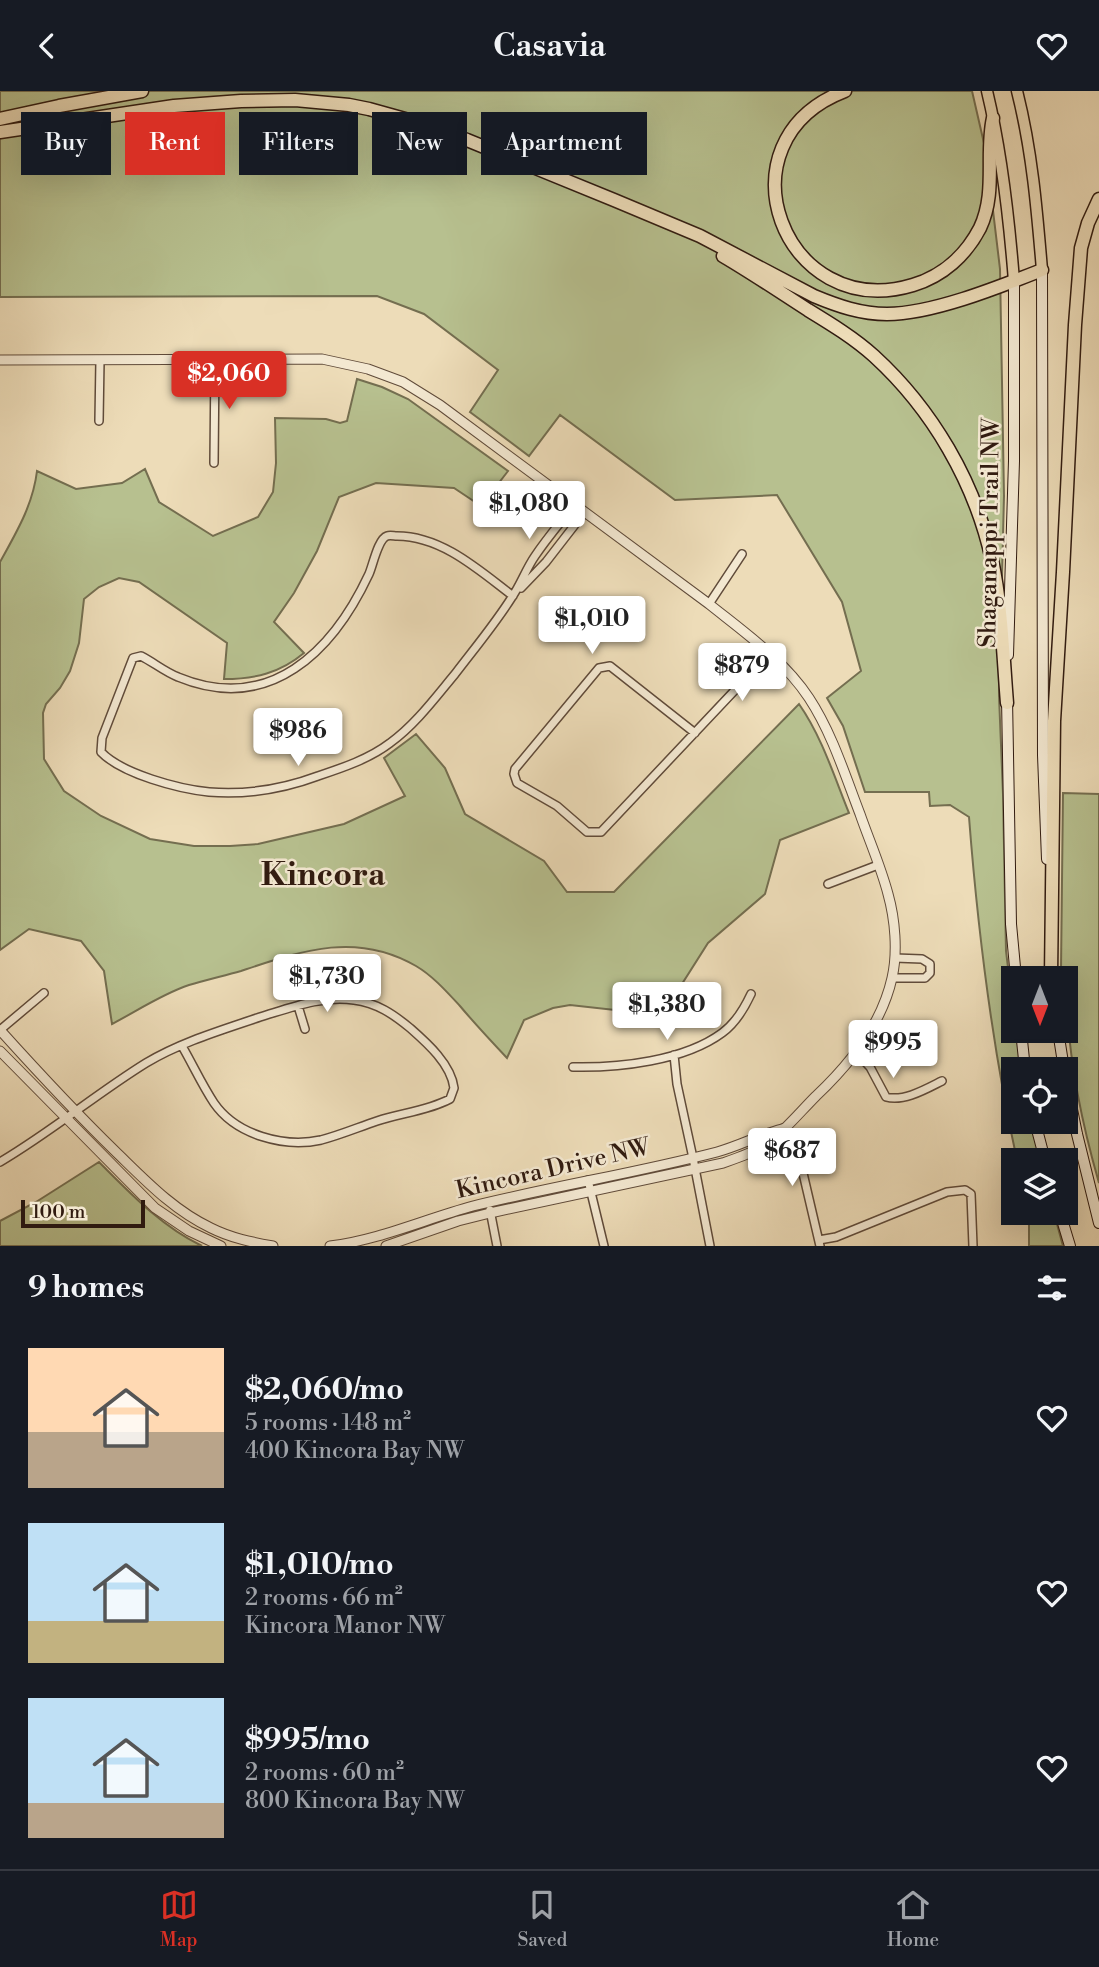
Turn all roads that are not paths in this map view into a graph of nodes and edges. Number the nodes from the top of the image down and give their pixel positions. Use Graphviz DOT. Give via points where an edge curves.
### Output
graph roads {
  1 [pos="142,91"];
  2 [pos="845,91"];
  3 [pos="987,91"];
  4 [pos="1017,91"];
  5 [pos="993,118"];
  6 [pos="0,119"];
  7 [pos="0,132"];
  8 [pos="614,199"];
  9 [pos="1099,199"];
  10 [pos="1042,270"];
  11 [pos="1014,281"];
  12 [pos="0,360"];
  13 [pos="100,360"];
  14 [pos="215,360"];
  15 [pos="99,421"];
  16 [pos="214,463"];
  17 [pos="574,505"];
  18 [pos="584,513"];
  19 [pos="742,554"];
  20 [pos="513,596"];
  21 [pos="709,604"];
  22 [pos="769,654"];
  23 [pos="1007,703"];
  24 [pos="695,733"];
  25 [pos="878,865"];
  26 [pos="828,884"];
  27 [pos="895,958"];
  28 [pos="1015,966"];
  29 [pos="1051,966"];
  30 [pos="1051,966"];
  31 [pos="892,978"];
  32 [pos="44,993"];
  33 [pos="751,994"];
  34 [pos="298,1006"];
  35 [pos="305,1029"];
  36 [pos="0,1030"];
  37 [pos="182,1046"];
  38 [pos="0,1051"];
  39 [pos="856,1052"];
  40 [pos="674,1055"];
  41 [pos="573,1067"];
  42 [pos="942,1081"];
  43 [pos="75,1112"];
  44 [pos="66,1119"];
  45 [pos="783,1128"];
  46 [pos="1077,1134"];
  47 [pos="693,1158"];
  48 [pos="0,1162"];
  49 [pos="695,1169"];
  50 [pos="588,1180"];
  51 [pos="591,1192"];
  52 [pos="488,1203"];
  53 [pos="490,1213"];
  54 [pos="1099,1223"];
  55 [pos="1064,1225"];
  56 [pos="377,1241"];
  57 [pos="820,1243"];
  58 [pos="221,1246"];
  59 [pos="273,1246"];
  60 [pos="330,1246"];
  61 [pos="386,1246"];
  62 [pos="497,1246"];
  63 [pos="604,1246"];
  64 [pos="710,1246"];
  65 [pos="973,1246"];
  66 [pos="1070,1246"];
  1 -- 6 [label="highway"];
  2 -- 5 [label="highway" via="817,105 789,135 776,166 775,191 781,223 798,253 824,275 857,288 892,290 921,282 949,267 967,248 989,198"];
  3 -- 5 [label="main road, Shaganappi Trail NW"];
  4 -- 10 [label="main road, Shaganappi Trail NW" via="1035,192"];
  5 -- 11 [label="main road, Shaganappi Trail NW"];
  7 -- 8 [label="highway" via="174,106 317,101 423,124"];
  8 -- 11 [label="highway" via="700,236 814,296 858,311 920,310"];
  8 -- 23 [label="highway" via="743,268 839,329 873,355 913,397 955,460 981,520 998,591"];
  9 -- 30 [label="highway" via="1081,248 1075,325 1054,721"];
  10 -- 11 [label="highway"];
  10 -- 29 [label="main road, Shaganappi Trail NW" via="1043,755"];
  11 -- 23 [label="main road, Shaganappi Trail NW"];
  12 -- 13 [label="street, Kincora Drive NW"];
  13 -- 14 [label="street, Kincora Drive NW"];
  13 -- 15 [label="street"];
  14 -- 16 [label="street"];
  14 -- 17 [label="street, Kincora Drive NW" via="322,359 403,382"];
  17 -- 18 [label="street, Kincora Drive NW"];
  17 -- 20 [label="street" via="535,556"];
  18 -- 20 [label="street"];
  18 -- 21 [label="street, Kincora Drive NW"];
  19 -- 21 [label="street"];
  20 -- 20 [label="street" via="432,702 404,731 376,752 332,771 280,787 215,793 158,781 102,751 102,738 134,658 141,656 178,677 211,686 261,684 286,674 310,659 341,624 387,536 410,536 443,548"];
  21 -- 22 [label="street, Kincora Drive NW"];
  22 -- 24 [label="street"];
  22 -- 25 [label="street, Kincora Drive NW" via="808,697 827,730"];
  23 -- 28 [label="main road, Shaganappi Trail NW"];
  24 -- 24 [label="street" via="610,666 599,668 514,774 517,783 557,806 587,832 601,832"];
  25 -- 26 [label="street"];
  25 -- 27 [label="street, Kincora Drive NW" via="888,893"];
  27 -- 31 [label="street, Kincora Drive NW"];
  27 -- 31 [label="street" via="922,960 930,964 930,973 925,978"];
  31 -- 39 [label="street, Kincora Drive NW" via="877,1020"];
  32 -- 36 [label="street"];
  33 -- 40 [label="street" via="742,1013 723,1033"];
  34 -- 35 [label="street"];
  34 -- 37 [label="street"];
  34 -- 37 [label="street" via="347,999 390,1012 446,1067 453,1083 450,1099 319,1140 278,1140 242,1129 215,1106"];
  36 -- 43 [label="street"];
  37 -- 43 [label="street" via="148,1062"];
  38 -- 44 [label="street"];
  39 -- 42 [label="street" via="886,1097 895,1099"];
  39 -- 45 [label="street, Kincora Drive NW"];
  40 -- 41 [label="street" via="613,1066"];
  40 -- 47 [label="street"];
  43 -- 44 [label="street"];
  43 -- 59 [label="street" via="177,1208 211,1229"];
  44 -- 48 [label="street"];
  44 -- 58 [label="street" via="155,1207"];
  45 -- 47 [label="street, Kincora Drive NW"];
  45 -- 49 [label="street, Kincora Drive NW" via="744,1156"];
  45 -- 57 [label="street" via="799,1156"];
  46 -- 54 [label="main road"];
  47 -- 49 [label="street"];
  47 -- 50 [label="street, Kincora Drive NW"];
  49 -- 51 [label="street, Kincora Drive NW"];
  49 -- 64 [label="street"];
  50 -- 51 [label="street"];
  50 -- 52 [label="street, Kincora Drive NW"];
  51 -- 53 [label="street, Kincora Drive NW"];
  51 -- 63 [label="street"];
  52 -- 53 [label="street"];
  52 -- 56 [label="street, Kincora Drive NW" via="445,1214"];
  53 -- 61 [label="street, Kincora Drive NW"];
  53 -- 62 [label="street"];
  55 -- 66 [label="main road"];
  56 -- 60 [label="street, Kincora Drive NW"];
  57 -- 65 [label="street" via="947,1192 965,1190 971,1194"];
}
